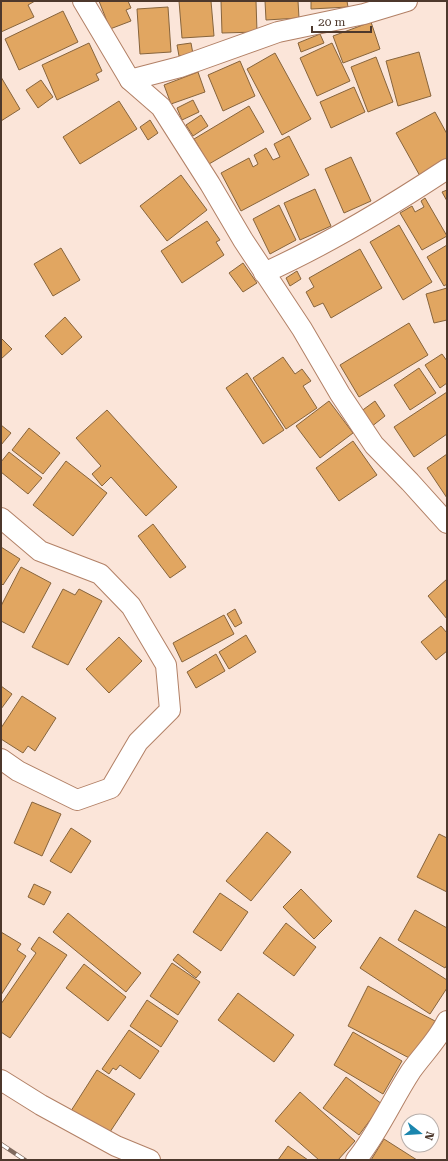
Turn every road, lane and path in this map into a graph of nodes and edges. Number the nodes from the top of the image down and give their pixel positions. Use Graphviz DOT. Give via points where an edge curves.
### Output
graph roads {
  1 [pos="83,1"];
  2 [pos="407,1"];
  3 [pos="130,80"];
  4 [pos="447,169"];
  5 [pos="264,273"];
  6 [pos="1,518"];
  7 [pos="447,523"];
  8 [pos="1,759"];
  9 [pos="447,1021"];
  10 [pos="1,1080"];
  11 [pos="150,1160"];
  12 [pos="356,1160"];
  1 -- 3 [label="street"];
  2 -- 3 [label="street" via="364,14 278,32 180,67"];
  3 -- 5 [label="street" via="161,107"];
  4 -- 5 [label="street" via="370,218"];
  5 -- 7 [label="street" via="374,445"];
  6 -- 8 [label="street" via="40,551 100,574 131,606 166,665 170,710 138,742 111,788 77,800 18,771"];
  9 -- 12 [label="street" via="412,1070 368,1146"];
  10 -- 11 [label="street" via="116,1146"];
}
